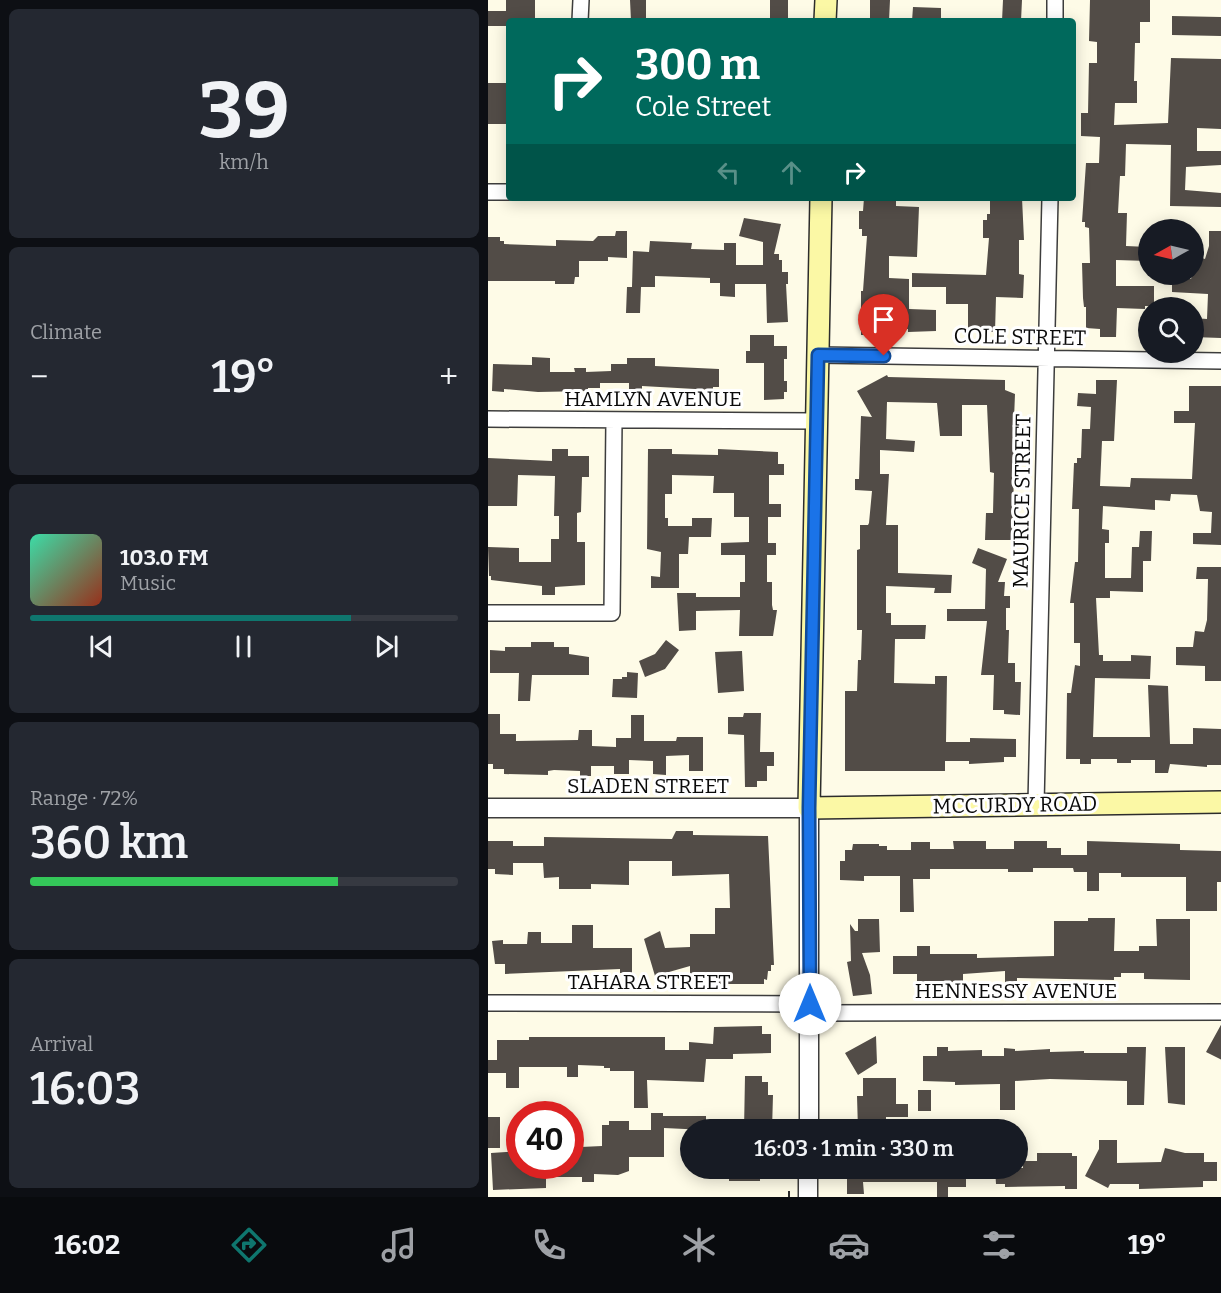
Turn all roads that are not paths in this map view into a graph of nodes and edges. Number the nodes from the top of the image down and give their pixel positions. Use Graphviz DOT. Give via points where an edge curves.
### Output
graph roads {
  1 [pos="581,0"];
  2 [pos="826,0"];
  3 [pos="1055,0"];
  4 [pos="580,18"];
  5 [pos="825,18"];
  6 [pos="1055,18"];
  7 [pos="488,192"];
  8 [pos="506,192"];
  9 [pos="821,201"];
  10 [pos="1050,201"];
  11 [pos="818,355"];
  12 [pos="1047,359"];
  13 [pos="1222,361"];
  14 [pos="488,419"];
  15 [pos="614,420"];
  16 [pos="817,421"];
  17 [pos="488,613"];
  18 [pos="1222,802"];
  19 [pos="1036,804"];
  20 [pos="488,808"];
  21 [pos="809,808"];
  22 [pos="488,1003"];
  23 [pos="810,1008"];
  24 [pos="1222,1012"];
  25 [pos="809,1119"];
  26 [pos="808,1179"];
  27 [pos="808,1197"];
  1 -- 4 [label="street"];
  2 -- 5 [label="main road"];
  3 -- 6 [label="street"];
  7 -- 8 [label="street"];
  9 -- 11 [label="main road"];
  10 -- 12 [label="street, MAURICE STREET"];
  11 -- 12 [label="street, COLE STREET"];
  11 -- 16 [label="main road"];
  12 -- 13 [label="street, COLE STREET"];
  12 -- 19 [label="street, MAURICE STREET"];
  14 -- 15 [label="street, HAMLYN AVENUE"];
  15 -- 16 [label="street, HAMLYN AVENUE"];
  15 -- 17 [label="street" via="612,613"];
  16 -- 21 [label="main road"];
  18 -- 19 [label="main road, MCCURDY ROAD"];
  19 -- 21 [label="main road, MCCURDY ROAD"];
  20 -- 21 [label="street, SLADEN STREET"];
  21 -- 23 [label="street"];
  22 -- 23 [label="street, TAHARA STREET"];
  23 -- 24 [label="street, HENNESSY AVENUE"];
  23 -- 25 [label="street"];
  26 -- 27 [label="street"];
}
